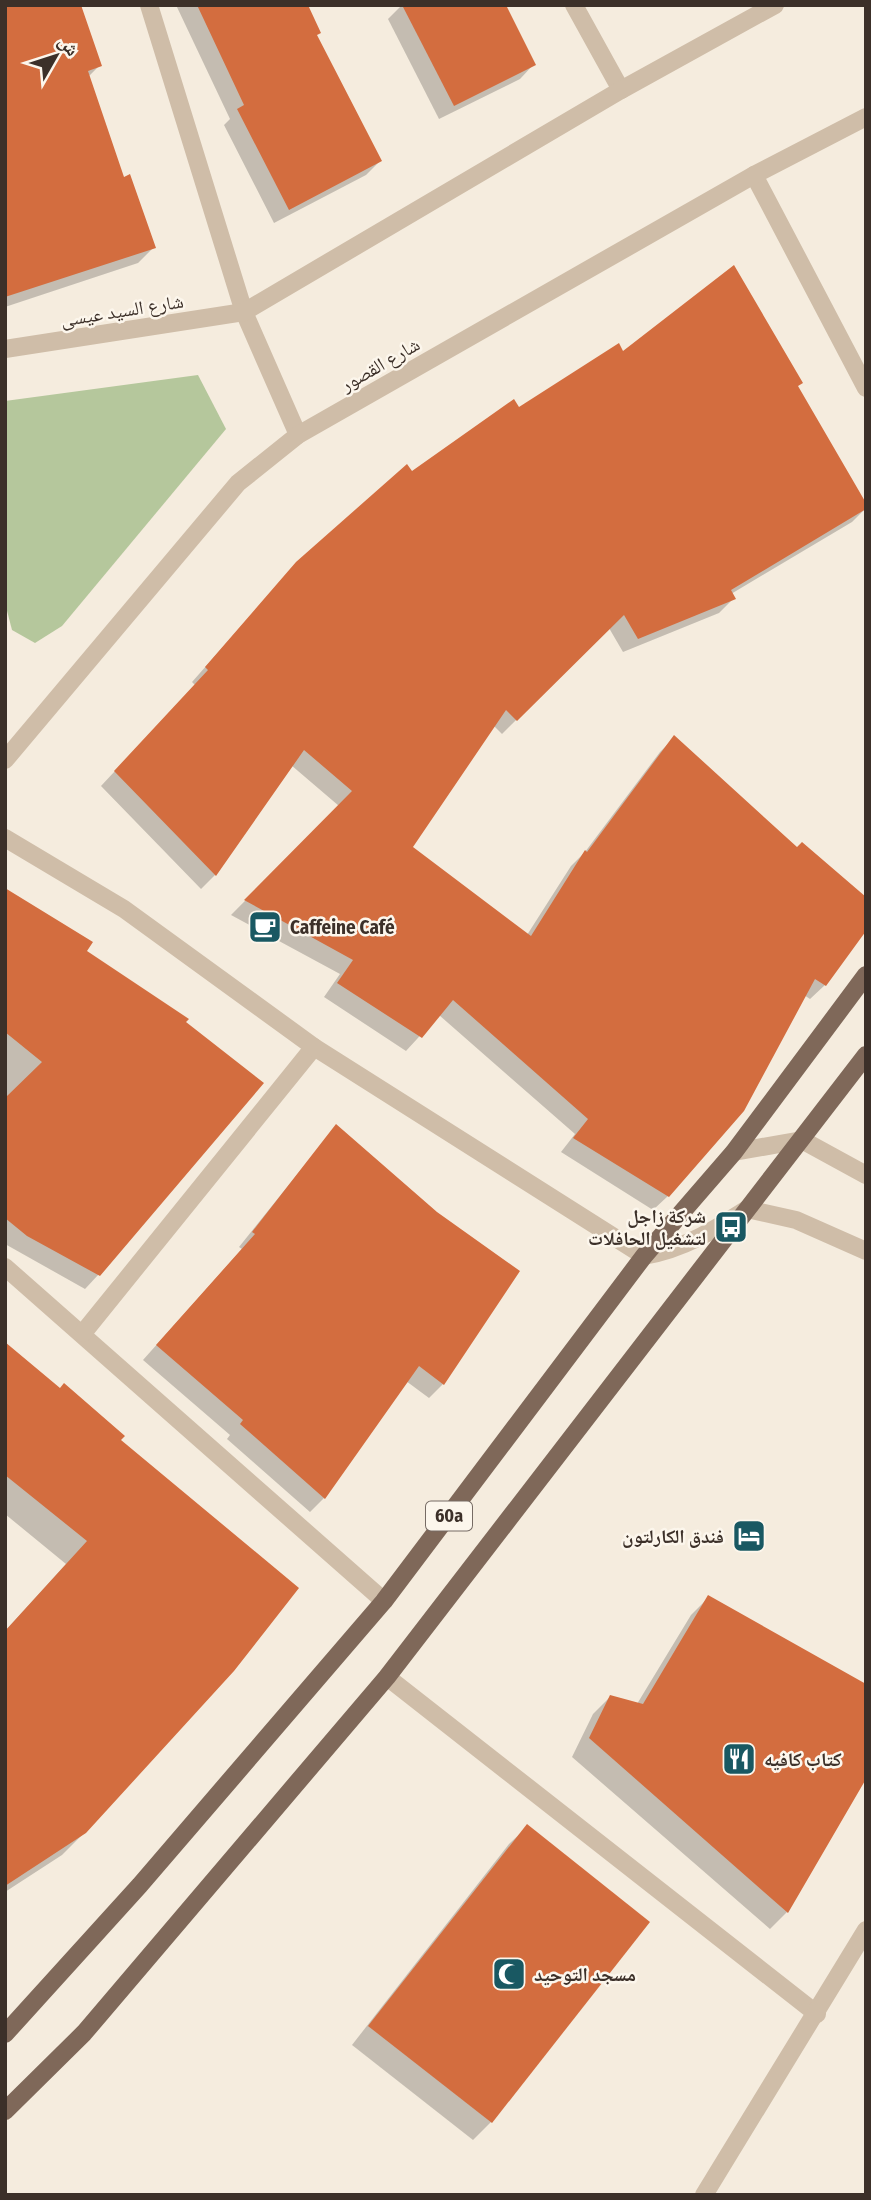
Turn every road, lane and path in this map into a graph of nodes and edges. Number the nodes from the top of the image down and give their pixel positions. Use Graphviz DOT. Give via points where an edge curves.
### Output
graph roads {
  1 [pos="149,5"];
  2 [pos="574,5"];
  3 [pos="775,5"];
  4 [pos="621,90"];
  5 [pos="866,117"];
  6 [pos="754,175"];
  7 [pos="244,312"];
  8 [pos="5,349"];
  9 [pos="866,388"];
  10 [pos="298,435"];
  11 [pos="5,760"];
  12 [pos="5,838"];
  13 [pos="866,975"];
  14 [pos="314,1047"];
  15 [pos="866,1055"];
  16 [pos="802,1140"];
  17 [pos="734,1152"];
  18 [pos="866,1175"];
  19 [pos="747,1209"];
  20 [pos="866,1251"];
  21 [pos="645,1256"];
  22 [pos="5,1267"];
  23 [pos="83,1332"];
  24 [pos="384,1601"];
  25 [pos="387,1677"];
  26 [pos="866,1930"];
  27 [pos="817,2014"];
  28 [pos="5,2034"];
  29 [pos="5,2111"];
  30 [pos="704,2195"];
  1 -- 7 [label="street"];
  2 -- 4 [label="street"];
  3 -- 4 [label="street"];
  4 -- 7 [label="street"];
  5 -- 6 [label="street, شارع القصور"];
  6 -- 9 [label="street"];
  6 -- 10 [label="street, شارع القصور"];
  7 -- 8 [label="street, شارع السيد عيسى"];
  7 -- 10 [label="street"];
  10 -- 11 [label="street, شارع القصور" via="238,483"];
  12 -- 14 [label="street" via="124,909"];
  13 -- 17 [label="main road, 60a"];
  14 -- 21 [label="street"];
  14 -- 23 [label="street"];
  15 -- 16 [label="main road, 60a"];
  16 -- 17 [label="street"];
  16 -- 18 [label="street"];
  16 -- 19 [label="main road, 60a"];
  17 -- 21 [label="main road, 60a"];
  19 -- 20 [label="street" via="796,1220"];
  19 -- 21 [label="street" via="708,1234 671,1251"];
  19 -- 25 [label="main road, 60a"];
  21 -- 24 [label="main road, 60a"];
  22 -- 23 [label="street"];
  23 -- 24 [label="street"];
  24 -- 28 [label="main road, 60a"];
  25 -- 27 [label="street"];
  25 -- 29 [label="main road, 60a" via="85,2033"];
  26 -- 27 [label="street"];
  27 -- 30 [label="street"];
}
